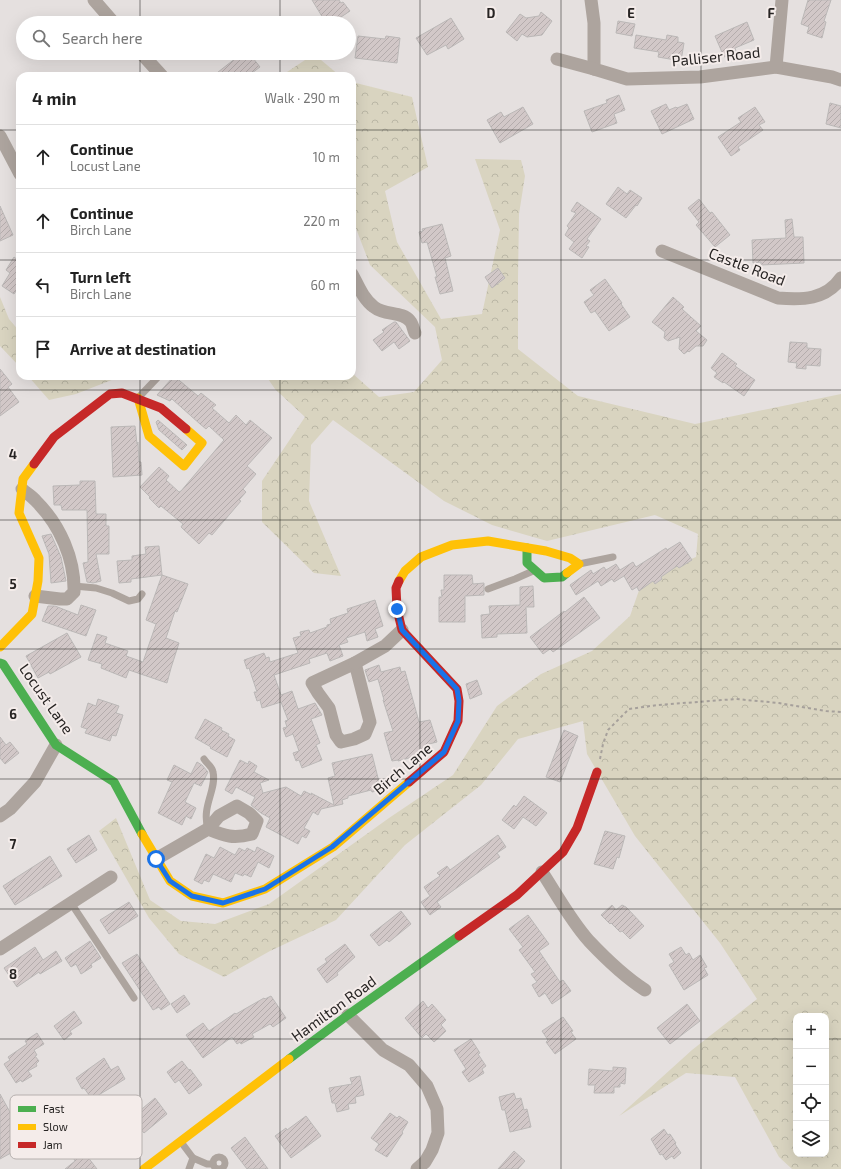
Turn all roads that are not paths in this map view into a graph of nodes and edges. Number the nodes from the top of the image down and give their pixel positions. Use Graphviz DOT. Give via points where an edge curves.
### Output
graph roads {
  1 [pos="94,0"];
  2 [pos="592,0"];
  3 [pos="782,0"];
  4 [pos="108,16"];
  5 [pos="557,59"];
  6 [pos="147,60"];
  7 [pos="776,67"];
  8 [pos="594,69"];
  9 [pos="158,72"];
  10 [pos="841,80"];
  11 [pos="0,136"];
  12 [pos="16,166"];
  13 [pos="662,251"];
  14 [pos="841,278"];
  15 [pos="356,282"];
  16 [pos="415,333"];
  17 [pos="155,380"];
  18 [pos="138,398"];
  19 [pos="22,489"];
  20 [pos="527,548"];
  21 [pos="613,557"];
  22 [pos="579,564"];
  23 [pos="535,570"];
  24 [pos="74,586"];
  25 [pos="488,589"];
  26 [pos="142,594"];
  27 [pos="35,596"];
  28 [pos="402,630"];
  29 [pos="0,648"];
  30 [pos="0,663"];
  31 [pos="355,663"];
  32 [pos="56,745"];
  33 [pos="204,759"];
  34 [pos="597,772"];
  35 [pos="0,816"];
  36 [pos="208,829"];
  37 [pos="156,859"];
  38 [pos="542,872"];
  39 [pos="111,877"];
  40 [pos="170,881"];
  41 [pos="71,903"];
  42 [pos="0,949"];
  43 [pos="645,990"];
  44 [pos="134,998"];
  45 [pos="348,1015"];
  46 [pos="180,1141"];
  47 [pos="193,1158"];
  48 [pos="213,1164"];
  49 [pos="144,1169"];
  50 [pos="189,1169"];
  51 [pos="417,1169"];
  1 -- 4 [label="street"];
  2 -- 8 [label="street"];
  3 -- 7 [label="street"];
  5 -- 8 [label="street, Palliser Road"];
  6 -- 9 [label="street"];
  7 -- 8 [label="street, Palliser Road" via="700,77 644,80 627,79"];
  7 -- 10 [label="street, Palliser Road"];
  11 -- 12 [label="street"];
  13 -- 14 [label="street, Castle Road" via="778,298 814,298"];
  15 -- 16 [label="street" via="363,296 374,308 406,318 411,322"];
  17 -- 18 [label="lane"];
  18 -- 18 [label="street" via="161,408 202,443 184,466 149,436"];
  18 -- 19 [label="street" via="122,393 110,394 66,428 54,438 23,479"];
  19 -- 24 [label="street" via="36,500 64,540"];
  19 -- 27 [label="street" via="19,513 39,558"];
  20 -- 22 [label="street, Birch Lane" via="570,558"];
  20 -- 23 [label="street" via="528,563"];
  20 -- 28 [label="street, Birch Lane" via="488,542 466,543 452,545 421,557 405,571 396,588"];
  21 -- 22 [label="lane"];
  22 -- 23 [label="street" via="562,578 544,578"];
  23 -- 25 [label="lane"];
  24 -- 26 [label="lane" via="96,588 129,601 138,599"];
  24 -- 27 [label="street" via="74,592 67,599"];
  27 -- 29 [label="street" via="32,614"];
  28 -- 31 [label="street" via="385,646"];
  28 -- 40 [label="street, Birch Lane" via="457,689 458,721 444,752 332,847 265,889 223,903 192,896"];
  30 -- 32 [label="street, Locust Lane"];
  31 -- 31 [label="street" via="312,683 329,708 336,735 341,742 364,734 370,722"];
  32 -- 35 [label="street" via="35,782"];
  32 -- 37 [label="street, Locust Lane" via="114,782"];
  33 -- 36 [label="lane" via="213,773 205,820"];
  34 -- 38 [label="street, Hamilton Road" via="577,828 563,852"];
  36 -- 37 [label="street"];
  37 -- 40 [label="street, Locust Lane"];
  38 -- 43 [label="street" via="589,941 629,980"];
  38 -- 45 [label="street, Hamilton Road" via="517,895"];
  39 -- 41 [label="street"];
  41 -- 42 [label="street"];
  41 -- 44 [label="lane"];
  45 -- 46 [label="street, Hamilton Road"];
  45 -- 51 [label="street" via="383,1050 409,1065 427,1086 438,1109 438,1133 432,1150"];
  46 -- 47 [label="lane"];
  46 -- 49 [label="street, Hamilton Road"];
  47 -- 48 [label="lane"];
  47 -- 50 [label="lane"];
}
